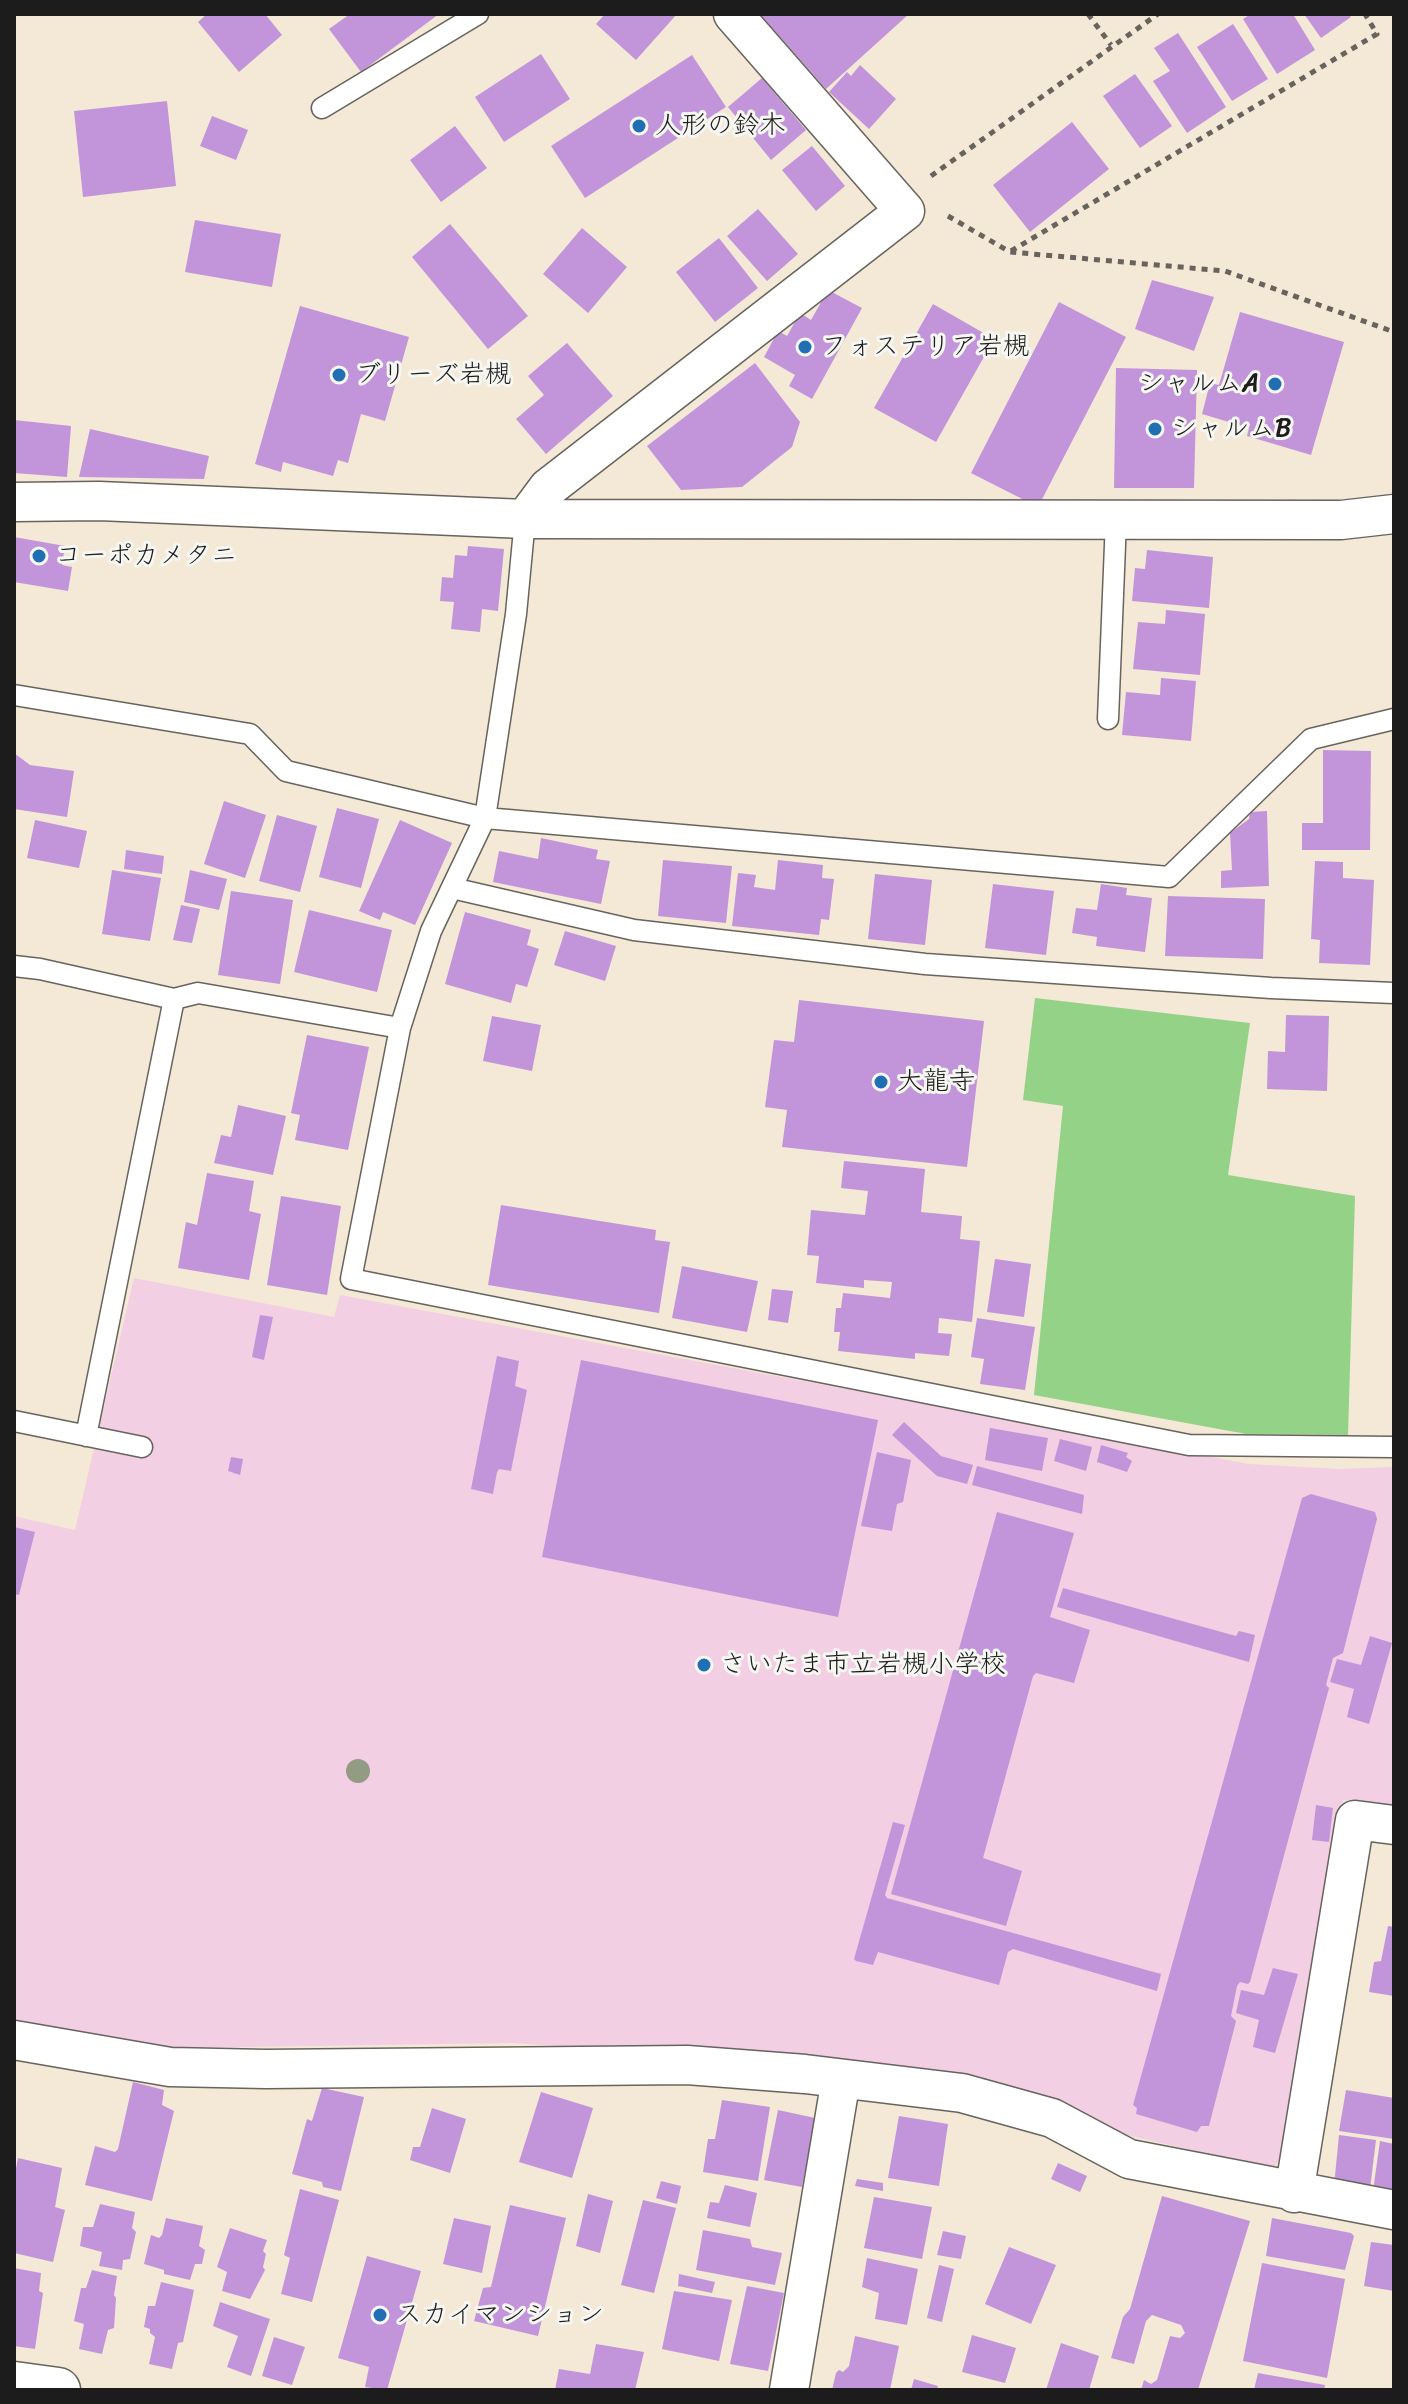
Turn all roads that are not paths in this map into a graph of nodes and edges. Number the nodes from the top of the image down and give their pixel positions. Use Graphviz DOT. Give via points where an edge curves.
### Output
graph roads {
  1 [pos="478,14"];
  2 [pos="733,14"];
  3 [pos="322,108"];
  4 [pos="14,502"];
  5 [pos="1394,514"];
  6 [pos="525,519"];
  7 [pos="1116,520"];
  8 [pos="14,695"];
  9 [pos="1108,719"];
  10 [pos="1394,719"];
  11 [pos="485,818"];
  12 [pos="452,888"];
  13 [pos="14,966"];
  14 [pos="1394,993"];
  15 [pos="174,999"];
  16 [pos="400,1028"];
  17 [pos="14,1421"];
  18 [pos="86,1436"];
  19 [pos="142,1447"];
  20 [pos="1394,1447"];
  21 [pos="1394,1825"];
  22 [pos="14,2040"];
  23 [pos="841,2079"];
  24 [pos="1294,2193"];
  25 [pos="1394,2210"];
  26 [pos="14,2384"];
  27 [pos="58,2390"];
  28 [pos="789,2390"];
  1 -- 3 [label="lane"];
  2 -- 6 [label="street" via="901,206 548,488"];
  4 -- 6 [label="street"];
  5 -- 7 [label="street" via="1341,520"];
  6 -- 7 [label="street"];
  6 -- 11 [label="lane"];
  7 -- 9 [label="lane"];
  8 -- 11 [label="lane" via="250,734 286,771"];
  10 -- 11 [label="lane" via="1311,739 1169,877"];
  11 -- 12 [label="lane"];
  12 -- 14 [label="lane" via="634,930 925,964"];
  12 -- 16 [label="lane" via="431,931"];
  13 -- 15 [label="lane"];
  15 -- 16 [label="lane" via="198,993"];
  15 -- 18 [label="lane"];
  16 -- 20 [label="lane" via="351,1279 1189,1445"];
  17 -- 18 [label="lane"];
  18 -- 19 [label="lane"];
  21 -- 24 [label="street" via="1355,1820"];
  22 -- 23 [label="street" via="170,2067 687,2065"];
  23 -- 24 [label="street" via="962,2093 1052,2118 1129,2159"];
  23 -- 28 [label="street"];
  24 -- 25 [label="street"];
  26 -- 27 [label="main road"];
}
